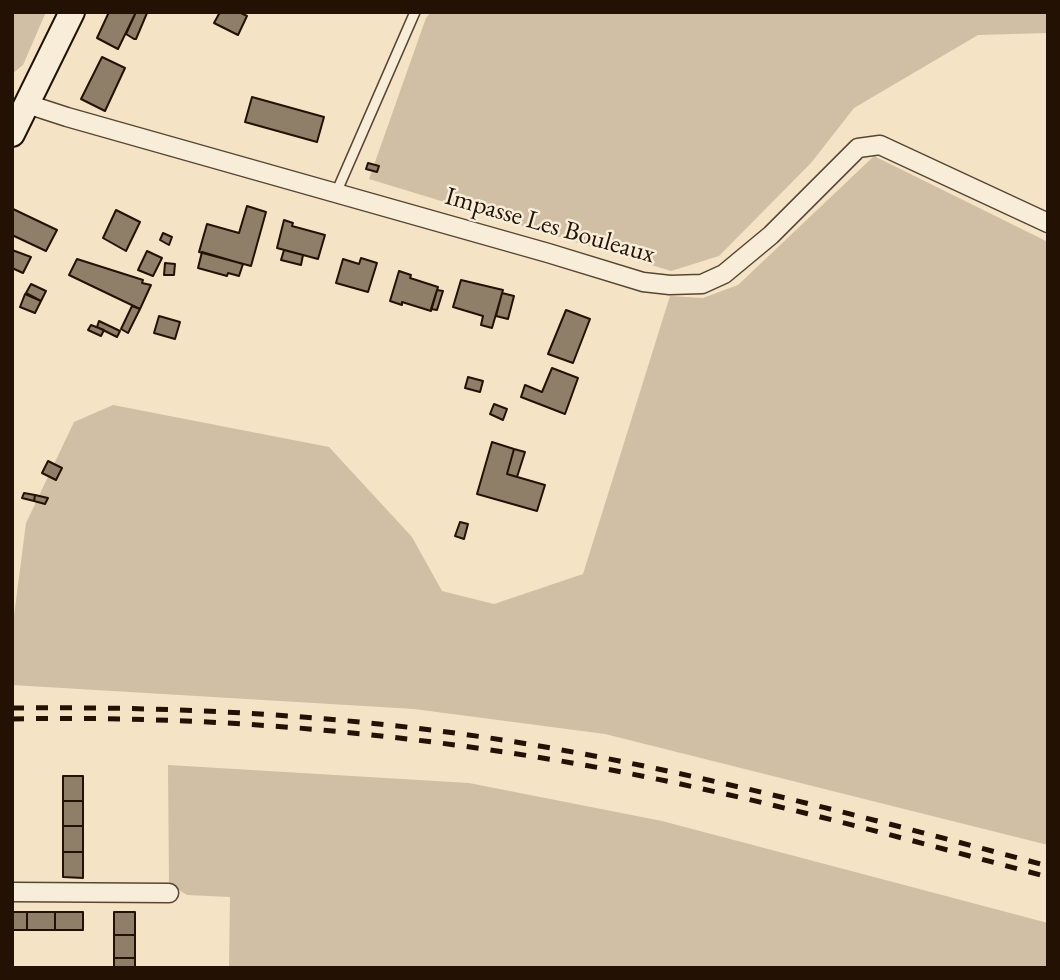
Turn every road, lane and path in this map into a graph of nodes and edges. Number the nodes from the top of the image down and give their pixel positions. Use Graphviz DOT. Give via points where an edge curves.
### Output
graph roads {
  1 [pos="72,12"];
  2 [pos="415,12"];
  3 [pos="27,104"];
  4 [pos="12,134"];
  5 [pos="336,193"];
  6 [pos="1048,223"];
  7 [pos="12,892"];
  8 [pos="169,893"];
  1 -- 3 [label="street"];
  2 -- 5 [label="lane"];
  3 -- 4 [label="street"];
  3 -- 5 [label="street, Impasse Les Bouleaux"];
  5 -- 6 [label="street, Impasse Les Bouleaux" via="643,282 670,285 702,284 724,274 771,235 858,148 880,145"];
  7 -- 8 [label="street"];
}
